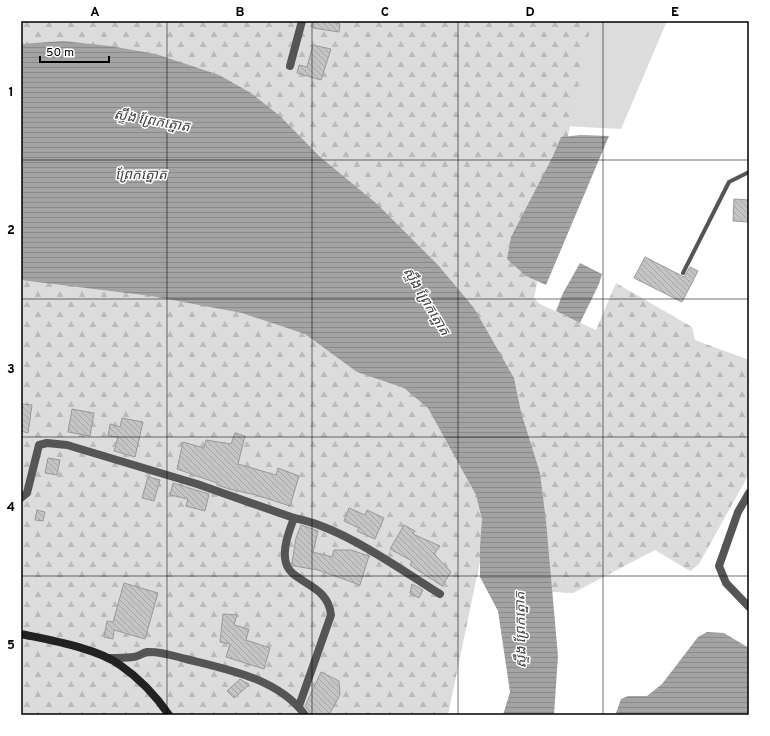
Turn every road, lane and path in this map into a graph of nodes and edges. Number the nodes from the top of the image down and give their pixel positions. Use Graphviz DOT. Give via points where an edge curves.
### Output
graph roads {
  1 [pos="302,21"];
  2 [pos="290,66"];
  3 [pos="749,172"];
  4 [pos="683,273"];
  5 [pos="749,493"];
  6 [pos="21,498"];
  7 [pos="294,518"];
  8 [pos="440,594"];
  9 [pos="749,607"];
  10 [pos="21,634"];
  11 [pos="108,658"];
  12 [pos="299,706"];
  13 [pos="169,715"];
  14 [pos="305,715"];
  1 -- 2 [label="street"];
  3 -- 4 [label="lane" via="729,182"];
  5 -- 9 [label="street" via="738,512 719,566 726,583"];
  6 -- 7 [label="street" via="27,493 39,446 48,443 67,445 109,456"];
  7 -- 8 [label="street" via="307,521 354,542"];
  7 -- 12 [label="street" via="286,544 286,564 291,571 322,594 328,601 331,615"];
  10 -- 11 [label="main road"];
  11 -- 12 [label="street" via="134,657 147,652 222,668 257,679 281,692"];
  11 -- 13 [label="main road" via="120,664 143,685"];
  12 -- 14 [label="street"];
}
